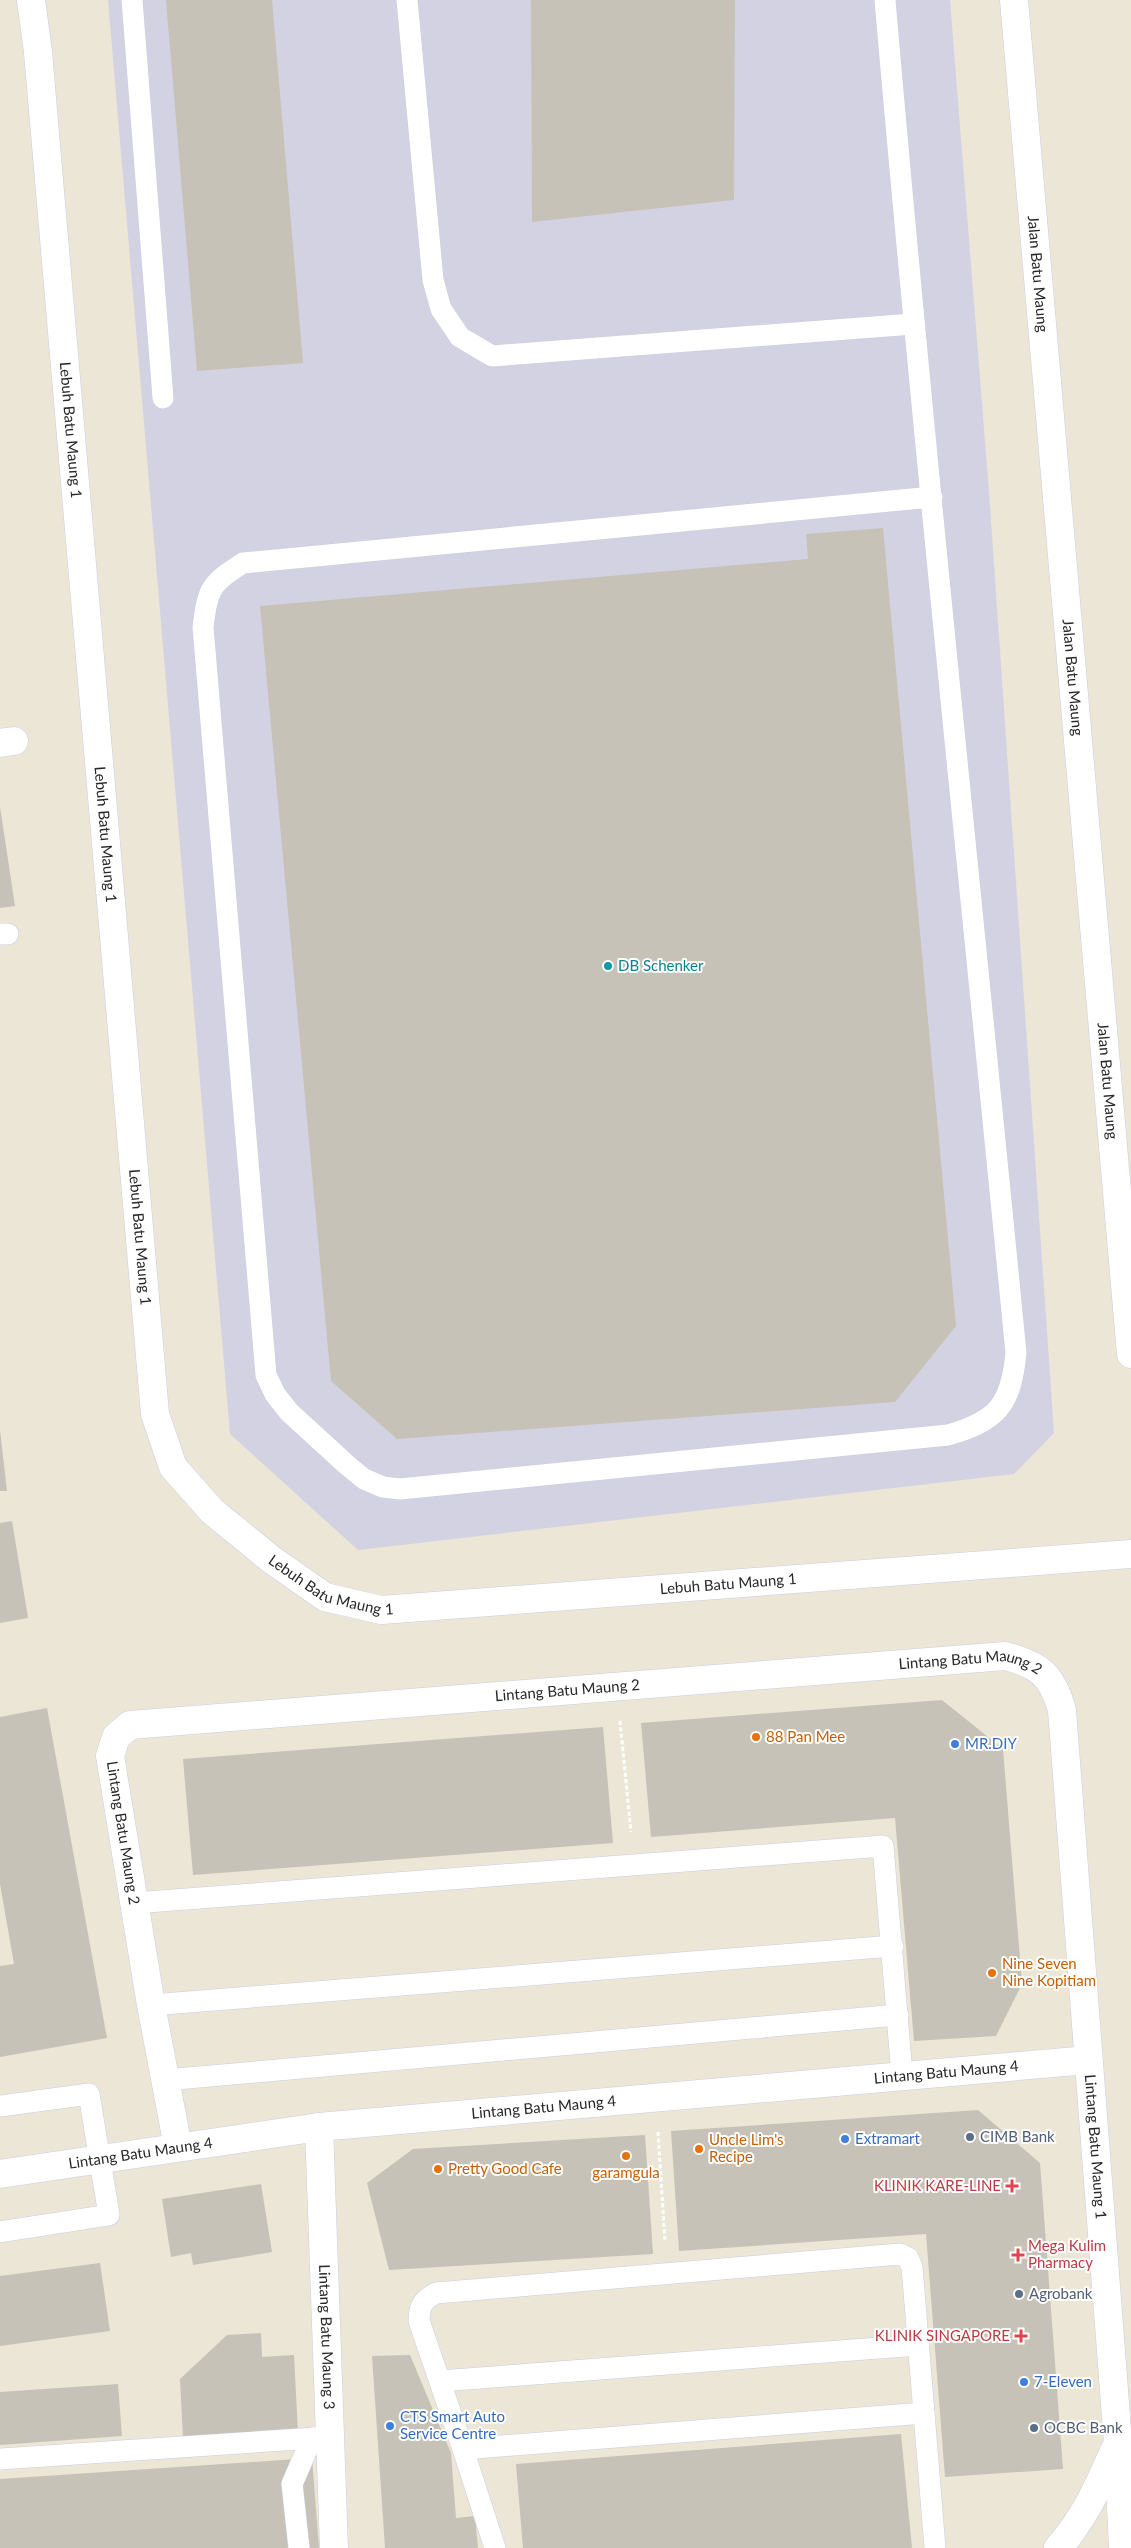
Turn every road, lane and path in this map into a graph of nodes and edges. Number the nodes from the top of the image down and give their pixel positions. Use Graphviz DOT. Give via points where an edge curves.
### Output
graph roads {
  1 [pos="31,0"];
  2 [pos="132,0"];
  3 [pos="408,0"];
  4 [pos="885,0"];
  5 [pos="1014,0"];
  6 [pos="913,324"];
  7 [pos="164,398"];
  8 [pos="932,497"];
  9 [pos="1131,1354"];
  10 [pos="1131,1554"];
  11 [pos="617,1687"];
  12 [pos="634,1865"];
  13 [pos="134,1903"];
  14 [pos="893,1946"];
  15 [pos="151,2005"];
  16 [pos="898,2015"];
  17 [pos="1088,2060"];
  18 [pos="902,2075"];
  19 [pos="165,2080"];
  20 [pos="656,2097"];
  21 [pos="0,2106"];
  22 [pos="319,2126"];
  23 [pos="178,2147"];
  24 [pos="99,2159"];
  25 [pos="0,2174"];
  26 [pos="0,2232"];
  27 [pos="667,2274"];
  28 [pos="919,2345"];
  29 [pos="440,2381"];
  30 [pos="924,2413"];
  31 [pos="321,2438"];
  32 [pos="1118,2443"];
  33 [pos="463,2449"];
  34 [pos="0,2459"];
  35 [pos="298,2548"];
  36 [pos="334,2548"];
  37 [pos="495,2548"];
  38 [pos="935,2548"];
  39 [pos="1058,2548"];
  40 [pos="1123,2548"];
  1 -- 10 [label="street, Lebuh Batu Maung 1" via="155,1414 173,1467 212,1511 272,1560 325,1597 381,1610"];
  2 -- 7 [label="lane"];
  3 -- 6 [label="lane" via="433,280 441,309 460,337 492,356"];
  4 -- 6 [label="lane"];
  5 -- 9 [label="street, Jalan Batu Maung"];
  6 -- 8 [label="lane"];
  8 -- 8 [label="lane" via="1016,1353 1013,1382 999,1408 976,1427 948,1436 400,1489 383,1487 364,1479 289,1412 266,1375 203,627 206,599 218,579 243,563"];
  11 -- 12 [label="path"];
  11 -- 13 [label="street, Lintang Batu Maung 2" via="130,1725 116,1737 110,1756"];
  11 -- 17 [label="street, Lintang Batu Maung 2" via="1005,1656 1025,1661 1044,1672 1055,1688 1062,1710"];
  12 -- 13 [label="lane"];
  12 -- 14 [label="lane" via="883,1846"];
  13 -- 15 [label="street, Lintang Batu Maung 2"];
  14 -- 15 [label="lane"];
  14 -- 16 [label="lane"];
  15 -- 19 [label="street, Lintang Batu Maung 2"];
  16 -- 18 [label="lane"];
  16 -- 19 [label="lane"];
  17 -- 18 [label="street, Lintang Batu Maung 4"];
  17 -- 32 [label="street, Lintang Batu Maung 1"];
  18 -- 20 [label="street, Lintang Batu Maung 4"];
  19 -- 23 [label="street, Lintang Batu Maung 2"];
  20 -- 22 [label="street, Lintang Batu Maung 4"];
  20 -- 27 [label="path"];
  21 -- 24 [label="lane" via="89,2094"];
  22 -- 23 [label="street, Lintang Batu Maung 4"];
  22 -- 31 [label="street, Lintang Batu Maung 3"];
  23 -- 24 [label="street, Lintang Batu Maung 4"];
  24 -- 25 [label="street, Lintang Batu Maung 4"];
  24 -- 26 [label="lane" via="109,2215"];
  27 -- 28 [label="lane" via="900,2254 908,2258 912,2266"];
  27 -- 29 [label="lane" via="436,2293 422,2303 419,2321"];
  28 -- 29 [label="lane"];
  28 -- 30 [label="lane"];
  29 -- 33 [label="lane"];
  30 -- 33 [label="lane"];
  30 -- 38 [label="lane"];
  31 -- 34 [label="lane"];
  31 -- 35 [label="lane" via="292,2484"];
  31 -- 36 [label="street, Lintang Batu Maung 3"];
  32 -- 39 [label="street, Lintang Batu Maung 1" via="1091,2503 1076,2528"];
  32 -- 40 [label="street, Lintang Batu Maung 1"];
  33 -- 37 [label="lane"];
}
